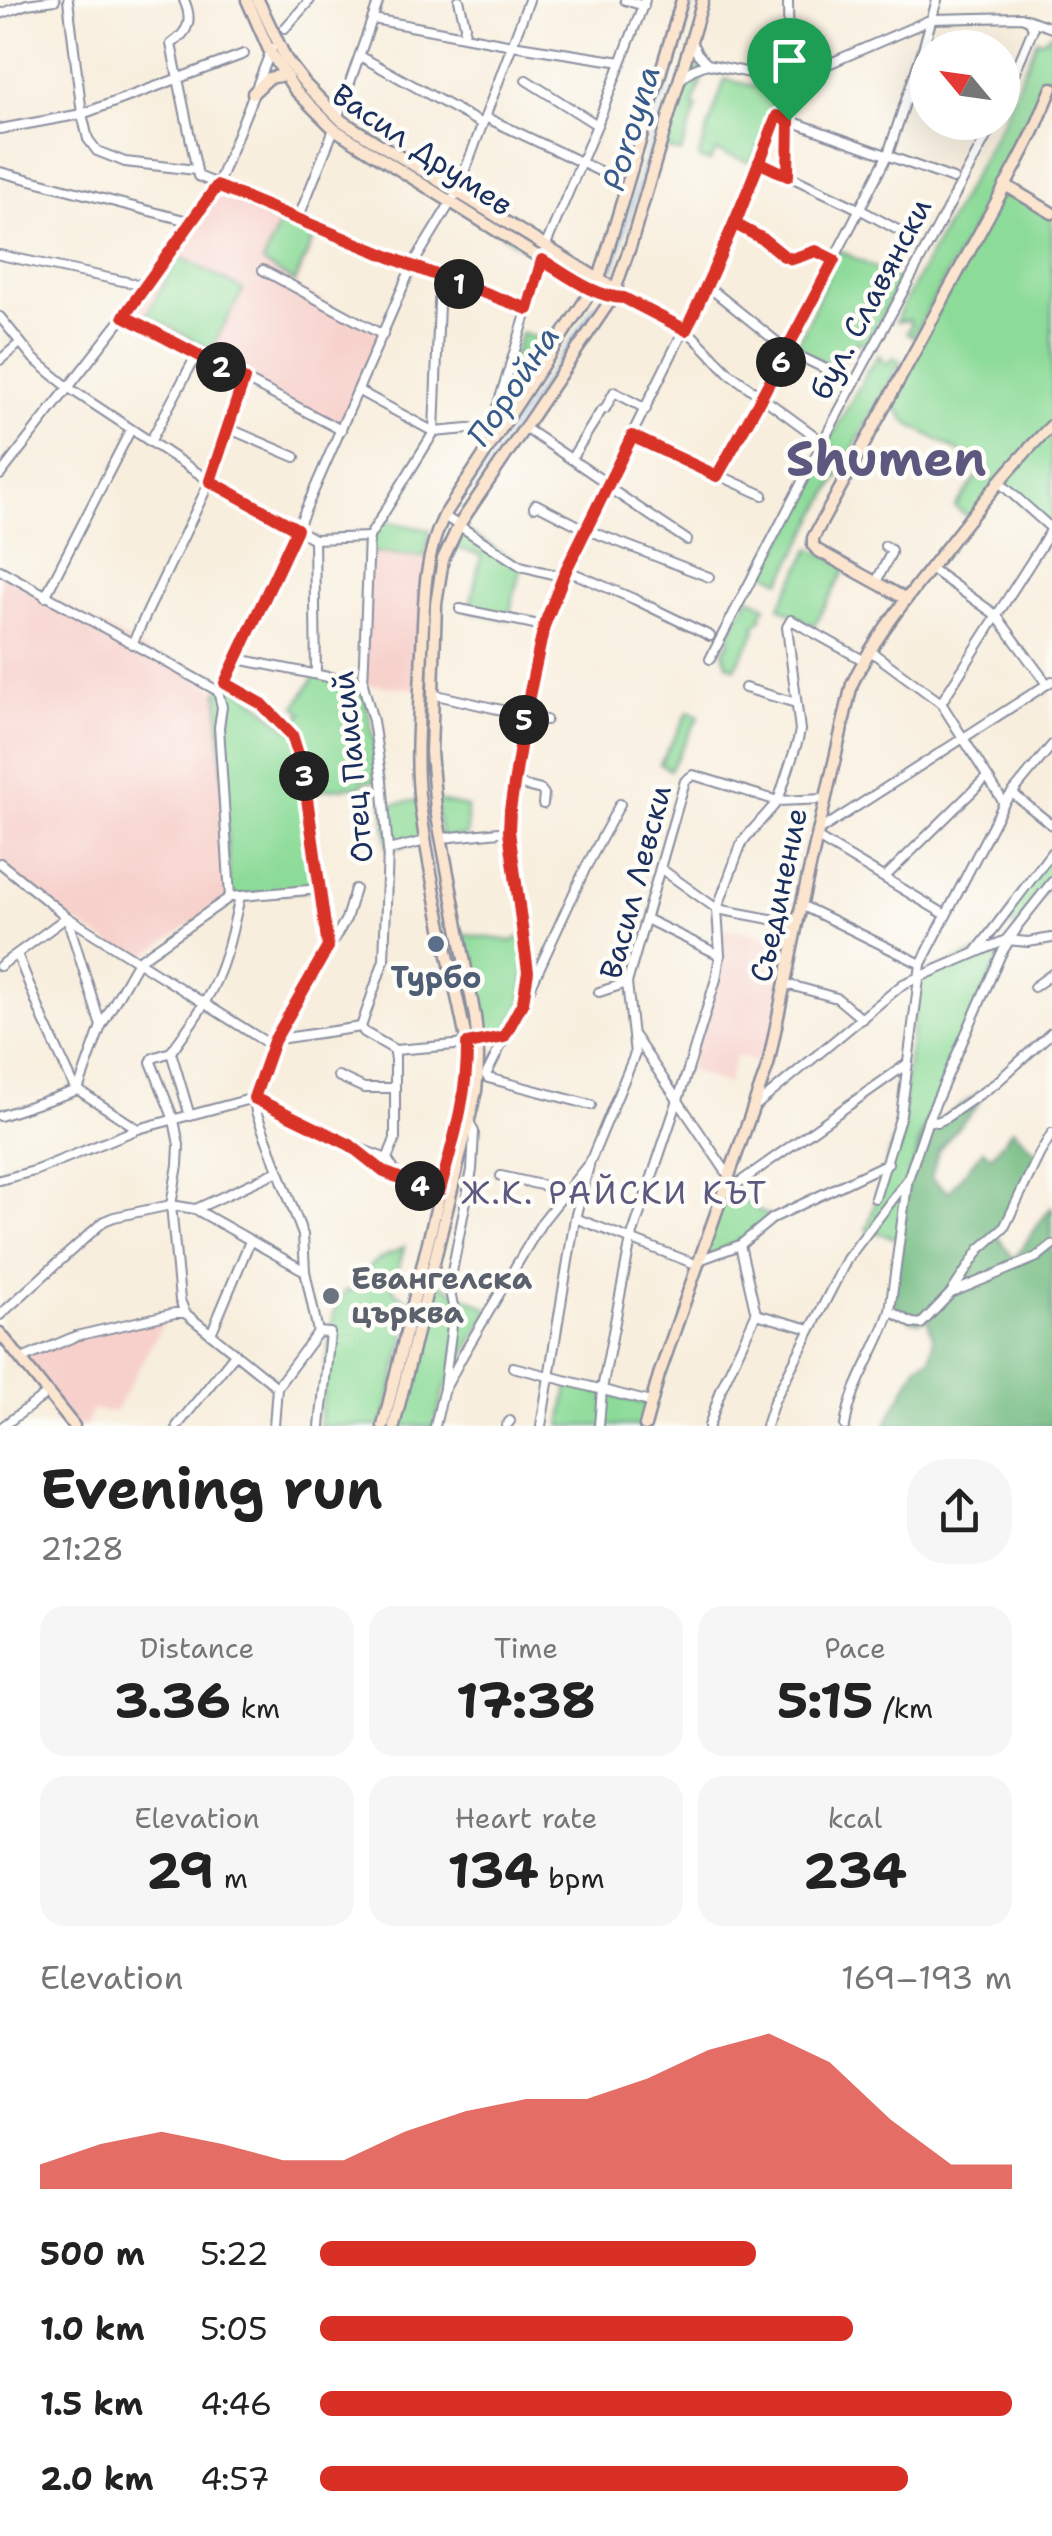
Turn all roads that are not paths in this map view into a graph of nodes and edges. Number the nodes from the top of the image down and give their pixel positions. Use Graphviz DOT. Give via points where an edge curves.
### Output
graph roads {
  1 [pos="55,0"];
  2 [pos="68,0"];
  3 [pos="184,0"];
  4 [pos="248,0"];
  5 [pos="258,0"];
  6 [pos="310,0"];
  7 [pos="379,0"];
  8 [pos="459,0"];
  9 [pos="529,0"];
  10 [pos="625,0"];
  11 [pos="682,0"];
  12 [pos="703,0"];
  13 [pos="788,0"];
  14 [pos="935,1"];
  15 [pos="644,3"];
  16 [pos="0,14"];
  17 [pos="373,18"];
  18 [pos="1028,18"];
  19 [pos="932,19"];
  20 [pos="285,28"];
  21 [pos="1052,28"];
  22 [pos="930,30"];
  23 [pos="464,36"];
  24 [pos="691,41"];
  25 [pos="512,45"];
  26 [pos="273,47"];
  27 [pos="244,54"];
  28 [pos="360,56"];
  29 [pos="1020,61"];
  30 [pos="621,62"];
  31 [pos="707,64"];
  32 [pos="285,75"];
  33 [pos="178,78"];
  34 [pos="526,80"];
  35 [pos="680,80"];
  36 [pos="789,82"];
  37 [pos="1052,88"];
  38 [pos="910,89"];
  39 [pos="254,93"];
  40 [pos="907,97"];
  41 [pos="910,98"];
  42 [pos="82,114"];
  43 [pos="338,116"];
  44 [pos="777,116"];
  45 [pos="789,120"];
  46 [pos="484,121"];
  47 [pos="597,124"];
  48 [pos="0,128"];
  49 [pos="334,128"];
  50 [pos="984,140"];
  51 [pos="888,154"];
  52 [pos="581,162"];
  53 [pos="759,162"];
  54 [pos="196,170"];
  55 [pos="0,172"];
  56 [pos="788,176"];
  57 [pos="614,178"];
  58 [pos="953,179"];
  59 [pos="217,186"];
  60 [pos="1004,187"];
  61 [pos="454,197"];
  62 [pos="861,210"];
  63 [pos="1052,213"];
  64 [pos="298,219"];
  65 [pos="192,222"];
  66 [pos="735,224"];
  67 [pos="909,236"];
  68 [pos="545,247"];
  69 [pos="0,255"];
  70 [pos="542,260"];
  71 [pos="834,260"];
  72 [pos="412,266"];
  73 [pos="263,270"];
  74 [pos="440,277"];
  75 [pos="600,279"];
  76 [pos="706,285"];
  77 [pos="146,286"];
  78 [pos="593,291"];
  79 [pos="618,295"];
  80 [pos="528,309"];
  81 [pos="124,316"];
  82 [pos="0,317"];
  83 [pos="686,330"];
  84 [pos="384,335"];
  85 [pos="20,343"];
  86 [pos="787,350"];
  87 [pos="197,354"];
  88 [pos="0,360"];
  89 [pos="838,375"];
  90 [pos="244,379"];
  91 [pos="69,388"];
  92 [pos="358,391"];
  93 [pos="762,396"];
  94 [pos="646,409"];
  95 [pos="1052,425"];
  96 [pos="525,428"];
  97 [pos="132,429"];
  98 [pos="230,429"];
  99 [pos="341,430"];
  100 [pos="434,432"];
  101 [pos="632,436"];
  102 [pos="814,436"];
  103 [pos="150,442"];
  104 [pos="296,457"];
  105 [pos="571,459"];
  106 [pos="0,475"];
  107 [pos="717,476"];
  108 [pos="210,481"];
  109 [pos="998,481"];
  110 [pos="606,486"];
  111 [pos="763,495"];
  112 [pos="534,507"];
  113 [pos="444,516"];
  114 [pos="459,525"];
  115 [pos="297,529"];
  116 [pos="585,529"];
  117 [pos="1052,529"];
  118 [pos="369,537"];
  119 [pos="314,538"];
  120 [pos="687,540"];
  121 [pos="885,546"];
  122 [pos="930,568"];
  123 [pos="0,570"];
  124 [pos="564,574"];
  125 [pos="710,577"];
  126 [pos="876,582"];
  127 [pos="45,597"];
  128 [pos="906,599"];
  129 [pos="460,609"];
  130 [pos="996,616"];
  131 [pos="544,626"];
  132 [pos="710,636"];
  133 [pos="132,644"];
  134 [pos="866,655"];
  135 [pos="238,659"];
  136 [pos="710,659"];
  137 [pos="316,674"];
  138 [pos="1050,682"];
  139 [pos="225,683"];
  140 [pos="364,684"];
  141 [pos="745,688"];
  142 [pos="218,691"];
  143 [pos="432,694"];
  144 [pos="941,703"];
  145 [pos="796,704"];
  146 [pos="525,715"];
  147 [pos="546,720"];
  148 [pos="963,739"];
  149 [pos="1052,744"];
  150 [pos="987,777"];
  151 [pos="514,783"];
  152 [pos="1012,793"];
  153 [pos="825,799"];
  154 [pos="778,801"];
  155 [pos="1004,803"];
  156 [pos="544,804"];
  157 [pos="620,804"];
  158 [pos="1052,825"];
  159 [pos="509,831"];
  160 [pos="817,835"];
  161 [pos="442,838"];
  162 [pos="426,841"];
  163 [pos="388,850"];
  164 [pos="1052,852"];
  165 [pos="0,863"];
  166 [pos="660,868"];
  167 [pos="885,877"];
  168 [pos="1052,882"];
  169 [pos="355,889"];
  170 [pos="320,890"];
  171 [pos="235,897"];
  172 [pos="801,905"];
  173 [pos="1012,905"];
  174 [pos="717,908"];
  175 [pos="1005,913"];
  176 [pos="946,915"];
  177 [pos="1027,915"];
  178 [pos="67,916"];
  179 [pos="646,919"];
  180 [pos="797,924"];
  181 [pos="988,936"];
  182 [pos="1052,939"];
  183 [pos="1007,940"];
  184 [pos="328,947"];
  185 [pos="979,951"];
  186 [pos="17,954"];
  187 [pos="720,955"];
  188 [pos="138,961"];
  189 [pos="998,962"];
  190 [pos="921,964"];
  191 [pos="0,966"];
  192 [pos="934,970"];
  193 [pos="1052,974"];
  194 [pos="919,976"];
  195 [pos="628,983"];
  196 [pos="786,984"];
  197 [pos="1034,987"];
  198 [pos="599,992"];
  199 [pos="206,1002"];
  200 [pos="523,1002"];
  201 [pos="862,1019"];
  202 [pos="102,1026"];
  203 [pos="361,1027"];
  204 [pos="1052,1032"];
  205 [pos="632,1033"];
  206 [pos="504,1037"];
  207 [pos="286,1038"];
  208 [pos="473,1044"];
  209 [pos="272,1046"];
  210 [pos="395,1050"];
  211 [pos="171,1052"];
  212 [pos="908,1064"];
  213 [pos="338,1076"];
  214 [pos="394,1088"];
  215 [pos="77,1090"];
  216 [pos="254,1098"];
  217 [pos="678,1101"];
  218 [pos="591,1105"];
  219 [pos="754,1108"];
  220 [pos="0,1116"];
  221 [pos="190,1116"];
  222 [pos="174,1120"];
  223 [pos="928,1120"];
  224 [pos="468,1121"];
  225 [pos="138,1129"];
  226 [pos="1052,1133"];
  227 [pos="350,1145"];
  228 [pos="387,1159"];
  229 [pos="590,1162"];
  230 [pos="888,1162"];
  231 [pos="278,1171"];
  232 [pos="501,1176"];
  233 [pos="729,1176"];
  234 [pos="400,1178"];
  235 [pos="908,1179"];
  236 [pos="0,1180"];
  237 [pos="440,1190"];
  238 [pos="568,1190"];
  239 [pos="723,1194"];
  240 [pos="581,1196"];
  241 [pos="875,1198"];
  242 [pos="172,1205"];
  243 [pos="196,1210"];
  244 [pos="575,1218"];
  245 [pos="630,1240"];
  246 [pos="250,1241"];
  247 [pos="740,1245"];
  248 [pos="1052,1245"];
  249 [pos="699,1262"];
  250 [pos="304,1270"];
  251 [pos="951,1293"];
  252 [pos="890,1311"];
  253 [pos="185,1313"];
  254 [pos="756,1314"];
  255 [pos="0,1315"];
  256 [pos="810,1329"];
  257 [pos="318,1332"];
  258 [pos="0,1334"];
  259 [pos="211,1334"];
  260 [pos="235,1354"];
  261 [pos="22,1359"];
  262 [pos="513,1368"];
  263 [pos="550,1377"];
  264 [pos="278,1387"];
  265 [pos="602,1390"];
  266 [pos="444,1392"];
  267 [pos="48,1393"];
  268 [pos="650,1402"];
  269 [pos="3,1426"];
  270 [pos="74,1426"];
  271 [pos="177,1426"];
  272 [pos="274,1426"];
  273 [pos="320,1426"];
  274 [pos="384,1426"];
  275 [pos="394,1426"];
  276 [pos="434,1426"];
  277 [pos="541,1426"];
  278 [pos="599,1426"];
  279 [pos="645,1426"];
  280 [pos="708,1426"];
  281 [pos="766,1426"];
  282 [pos="845,1426"];
  1 -- 16 [label="street"];
  2 -- 42 [label="street"];
  3 -- 33 [label="street" via="190,21 171,44"];
  4 -- 26 [label="main road, Васил Друмев"];
  5 -- 26 [label="main road, Васил Друмев"];
  6 -- 20 [label="street"];
  7 -- 17 [label="street"];
  8 -- 23 [label="street"];
  9 -- 25 [label="street"];
  10 -- 15 [label="street"];
  11 -- 75 [label="main road"];
  12 -- 24 [label="main road"];
  13 -- 36 [label="street"];
  14 -- 19 [label="street"];
  15 -- 30 [label="street"];
  17 -- 23 [label="street"];
  17 -- 28 [label="street"];
  18 -- 19 [label="street"];
  18 -- 21 [label="street"];
  18 -- 29 [label="street" via="1034,29"];
  19 -- 22 [label="street"];
  19 -- 36 [label="street"];
  23 -- 25 [label="street"];
  24 -- 31 [label="street"];
  24 -- 35 [label="main road"];
  25 -- 30 [label="street"];
  25 -- 46 [label="street"];
  26 -- 32 [label="main road, Васил Друмев"];
  26 -- 39 [label="street"];
  26 -- 43 [label="main road, Васил Друмев"];
  27 -- 33 [label="street"];
  28 -- 43 [label="street"];
  28 -- 46 [label="street"];
  30 -- 47 [label="street"];
  31 -- 35 [label="street"];
  31 -- 36 [label="street"];
  32 -- 39 [label="main road" via="269,78"];
  32 -- 49 [label="main road, Васил Друмев"];
  33 -- 42 [label="street"];
  33 -- 54 [label="street"];
  34 -- 47 [label="street"];
  35 -- 79 [label="main road"];
  36 -- 44 [label="street"];
  37 -- 60 [label="main road, бул. Славянски"];
  38 -- 40 [label="street"];
  39 -- 59 [label="street"];
  40 -- 41 [label="street"];
  40 -- 51 [label="street"];
  42 -- 48 [label="street"];
  42 -- 54 [label="street" via="88,139 110,157"];
  43 -- 61 [label="main road, Васил Друмев"];
  44 -- 45 [label="street"];
  44 -- 53 [label="street"];
  45 -- 51 [label="street"];
  45 -- 56 [label="street"];
  46 -- 52 [label="street"];
  46 -- 61 [label="street"];
  47 -- 52 [label="street"];
  49 -- 61 [label="main road, Васил Друмев"];
  49 -- 64 [label="street"];
  50 -- 136 [label="street, бул. Славянски"];
  51 -- 58 [label="street"];
  51 -- 62 [label="street"];
  52 -- 57 [label="street"];
  52 -- 68 [label="street"];
  53 -- 56 [label="street"];
  53 -- 66 [label="street"];
  54 -- 59 [label="street"];
  55 -- 65 [label="street"];
  56 -- 62 [label="street"];
  59 -- 64 [label="street"];
  59 -- 65 [label="street"];
  60 -- 63 [label="main road"];
  60 -- 126 [label="main road, бул. Славянски" via="814,536 817,550"];
  61 -- 68 [label="main road, Васил Друмев"];
  61 -- 70 [label="main road, Васил Друмев"];
  61 -- 72 [label="street"];
  62 -- 67 [label="street"];
  62 -- 71 [label="street"];
  64 -- 72 [label="street"];
  65 -- 77 [label="street"];
  66 -- 71 [label="street" via="792,259 816,251"];
  66 -- 76 [label="street"];
  68 -- 75 [label="main road, Васил Друмев"];
  69 -- 77 [label="street"];
  70 -- 78 [label="main road, Васил Друмев"];
  70 -- 80 [label="street"];
  71 -- 86 [label="street"];
  72 -- 74 [label="street"];
  72 -- 84 [label="street"];
  73 -- 84 [label="street"];
  74 -- 80 [label="street"];
  74 -- 100 [label="street, Отец Паисий"];
  75 -- 78 [label="main road"];
  75 -- 79 [label="main road, Васил Друмев"];
  76 -- 83 [label="street"];
  76 -- 86 [label="street"];
  77 -- 81 [label="street"];
  78 -- 79 [label="main road, Васил Друмев"];
  78 -- 113 [label="main road"];
  79 -- 83 [label="street"];
  79 -- 96 [label="main road"];
  80 -- 100 [label="street" via="491,427"];
  81 -- 87 [label="street"];
  81 -- 91 [label="street"];
  82 -- 85 [label="street"];
  83 -- 93 [label="street"];
  83 -- 94 [label="street"];
  84 -- 92 [label="street"];
  85 -- 88 [label="street"];
  85 -- 91 [label="street"];
  86 -- 89 [label="street"];
  86 -- 93 [label="street"];
  87 -- 90 [label="street"];
  87 -- 103 [label="street"];
  90 -- 98 [label="street"];
  90 -- 99 [label="street"];
  91 -- 97 [label="street"];
  91 -- 106 [label="street"];
  92 -- 99 [label="street"];
  92 -- 100 [label="street"];
  93 -- 102 [label="street"];
  93 -- 107 [label="street"];
  94 -- 101 [label="street"];
  94 -- 105 [label="street" via="614,392"];
  95 -- 109 [label="main road, Съединение"];
  96 -- 105 [label="street"];
  96 -- 114 [label="main road"];
  97 -- 103 [label="street"];
  97 -- 127 [label="street"];
  98 -- 104 [label="street"];
  98 -- 108 [label="street"];
  99 -- 115 [label="street"];
  100 -- 118 [label="street, Отец Паисий"];
  101 -- 107 [label="street"];
  101 -- 110 [label="street"];
  103 -- 108 [label="street"];
  105 -- 110 [label="street"];
  107 -- 111 [label="street"];
  108 -- 115 [label="street"];
  108 -- 133 [label="street"];
  109 -- 117 [label="street"];
  109 -- 122 [label="main road, Съединение"];
  110 -- 116 [label="street"];
  110 -- 120 [label="street"];
  112 -- 116 [label="street"];
  113 -- 114 [label="street"];
  113 -- 162 [label="main road" via="424,600 419,800"];
  114 -- 124 [label="street" via="521,566"];
  114 -- 143 [label="main road" via="443,559"];
  115 -- 119 [label="street"];
  115 -- 135 [label="street"];
  116 -- 124 [label="street"];
  116 -- 125 [label="street"];
  117 -- 130 [label="street"];
  118 -- 119 [label="street"];
  118 -- 140 [label="street, Отец Паисий"];
  119 -- 137 [label="street"];
  121 -- 126 [label="street" via="891,553"];
  122 -- 128 [label="main road, Съединение"];
  122 -- 130 [label="street"];
  123 -- 127 [label="street"];
  124 -- 131 [label="street"];
  124 -- 132 [label="street"];
  126 -- 128 [label="main road"];
  127 -- 133 [label="street"];
  128 -- 134 [label="main road, Съединение"];
  129 -- 131 [label="street"];
  130 -- 138 [label="street"];
  130 -- 144 [label="street"];
  131 -- 146 [label="street"];
  133 -- 142 [label="street"];
  134 -- 144 [label="street"];
  134 -- 145 [label="street" via="790,620"];
  134 -- 153 [label="main road, Съединение" via="847,699"];
  135 -- 137 [label="street"];
  135 -- 139 [label="street"];
  137 -- 140 [label="street"];
  138 -- 148 [label="street"];
  139 -- 142 [label="street"];
  139 -- 170 [label="street" via="262,704 292,735"];
  140 -- 163 [label="street, Отец Паисий"];
  141 -- 145 [label="street"];
  142 -- 171 [label="street"];
  143 -- 146 [label="street"];
  143 -- 161 [label="main road" via="434,800"];
  144 -- 148 [label="street"];
  145 -- 154 [label="street" via="800,730"];
  146 -- 147 [label="street"];
  146 -- 151 [label="street"];
  148 -- 150 [label="street"];
  148 -- 160 [label="street"];
  149 -- 152 [label="street"];
  150 -- 155 [label="street"];
  150 -- 167 [label="street"];
  151 -- 156 [label="street" via="541,790"];
  151 -- 159 [label="street"];
  152 -- 155 [label="street"];
  152 -- 158 [label="street"];
  153 -- 154 [label="street"];
  153 -- 160 [label="main road, Съединение"];
  154 -- 166 [label="street, Васил Левски" via="688,776"];
  154 -- 174 [label="street" via="742,842"];
  155 -- 176 [label="street"];
  157 -- 200 [label="street"];
  159 -- 161 [label="street"];
  159 -- 200 [label="street" via="528,972"];
  160 -- 167 [label="street"];
  160 -- 172 [label="main road, Съединение"];
  161 -- 208 [label="main road"];
  162 -- 163 [label="street"];
  162 -- 208 [label="main road"];
  163 -- 203 [label="street, Отец Паисий" via="384,960"];
  164 -- 173 [label="street"];
  165 -- 178 [label="street"];
  166 -- 174 [label="street"];
  166 -- 179 [label="street, Васил Левски"];
  167 -- 176 [label="street"];
  168 -- 177 [label="street"];
  169 -- 184 [label="street"];
  170 -- 171 [label="street"];
  170 -- 184 [label="street"];
  171 -- 188 [label="street"];
  171 -- 199 [label="street" via="230,943"];
  172 -- 180 [label="main road, Съединение"];
  172 -- 190 [label="street"];
  173 -- 175 [label="street"];
  173 -- 177 [label="street"];
  174 -- 180 [label="street"];
  174 -- 187 [label="street"];
  175 -- 181 [label="street"];
  175 -- 183 [label="street"];
  176 -- 190 [label="street"];
  177 -- 183 [label="street"];
  178 -- 186 [label="street"];
  178 -- 188 [label="street"];
  178 -- 202 [label="street"];
  179 -- 187 [label="street"];
  179 -- 195 [label="street, Васил Левски"];
  180 -- 196 [label="main road, Съединение"];
  181 -- 183 [label="street"];
  181 -- 185 [label="street"];
  182 -- 183 [label="street"];
  183 -- 185 [label="street"];
  183 -- 189 [label="street"];
  184 -- 209 [label="street"];
  185 -- 189 [label="street" via="994,952"];
  185 -- 192 [label="street"];
  186 -- 191 [label="street"];
  186 -- 215 [label="street"];
  187 -- 217 [label="street"];
  188 -- 199 [label="street"];
  188 -- 202 [label="street"];
  189 -- 223 [label="street"];
  190 -- 192 [label="street"];
  190 -- 194 [label="street"];
  192 -- 194 [label="street"];
  193 -- 197 [label="street"];
  194 -- 201 [label="street"];
  194 -- 212 [label="street"];
  195 -- 198 [label="street"];
  195 -- 205 [label="street, Васил Левски"];
  196 -- 201 [label="street" via="837,998"];
  196 -- 219 [label="main road, Съединение"];
  199 -- 209 [label="street"];
  199 -- 211 [label="street"];
  200 -- 206 [label="street"];
  201 -- 219 [label="street"];
  202 -- 215 [label="street"];
  203 -- 207 [label="street"];
  203 -- 210 [label="street"];
  204 -- 223 [label="street" via="996,1084 944,1119"];
  205 -- 217 [label="street"];
  205 -- 229 [label="street, Васил Левски" via="635,1054"];
  206 -- 208 [label="street"];
  206 -- 218 [label="street" via="488,1078"];
  208 -- 210 [label="street"];
  208 -- 224 [label="main road" via="476,1092"];
  208 -- 237 [label="main road"];
  209 -- 216 [label="street"];
  210 -- 214 [label="street"];
  211 -- 221 [label="street"];
  211 -- 222 [label="street" via="151,1062"];
  212 -- 230 [label="street"];
  212 -- 239 [label="street"];
  213 -- 214 [label="street" via="364,1088"];
  214 -- 228 [label="street" via="395,1139"];
  215 -- 220 [label="street"];
  215 -- 225 [label="street"];
  216 -- 221 [label="street"];
  216 -- 227 [label="street"];
  216 -- 231 [label="street"];
  217 -- 233 [label="street"];
  217 -- 245 [label="street"];
  219 -- 233 [label="main road, Съединение"];
  221 -- 222 [label="street"];
  222 -- 225 [label="street"];
  222 -- 242 [label="street" via="179,1145"];
  223 -- 235 [label="street"];
  224 -- 266 [label="street" via="474,1132 472,1170 449,1288 454,1310"];
  224 -- 275 [label="main road"];
  225 -- 236 [label="street"];
  226 -- 251 [label="street" via="1004,1228 980,1249"];
  227 -- 228 [label="street"];
  227 -- 234 [label="street"];
  228 -- 234 [label="street"];
  229 -- 238 [label="street, Васил Левски"];
  229 -- 240 [label="street"];
  230 -- 241 [label="street"];
  230 -- 247 [label="street" via="772,1218"];
  231 -- 243 [label="street"];
  231 -- 250 [label="street" via="303,1236"];
  232 -- 238 [label="street"];
  233 -- 239 [label="main road, Съединение"];
  234 -- 237 [label="street"];
  235 -- 252 [label="street"];
  235 -- 256 [label="street" via="847,1259"];
  237 -- 274 [label="main road"];
  238 -- 240 [label="street"];
  238 -- 266 [label="street, Васил Левски" via="542,1222"];
  239 -- 249 [label="main road, Съединение"];
  240 -- 244 [label="street"];
  242 -- 243 [label="street"];
  242 -- 253 [label="street"];
  242 -- 255 [label="street" via="104,1221"];
  243 -- 246 [label="street"];
  244 -- 245 [label="street"];
  244 -- 263 [label="street"];
  245 -- 249 [label="street"];
  245 -- 265 [label="street"];
  246 -- 250 [label="street"];
  246 -- 259 [label="street"];
  247 -- 249 [label="street"];
  247 -- 254 [label="street"];
  248 -- 251 [label="street"];
  249 -- 268 [label="main road, Съединение"];
  250 -- 257 [label="street"];
  251 -- 252 [label="street" via="921,1324"];
  252 -- 282 [label="street" via="855,1386"];
  253 -- 259 [label="street"];
  253 -- 261 [label="street" via="76,1336"];
  254 -- 256 [label="street"];
  254 -- 280 [label="street"];
  256 -- 281 [label="street"];
  257 -- 264 [label="street"];
  257 -- 273 [label="street" via="330,1332"];
  258 -- 261 [label="main road"];
  259 -- 260 [label="street"];
  260 -- 264 [label="street"];
  260 -- 271 [label="street"];
  261 -- 267 [label="main road"];
  262 -- 263 [label="street"];
  263 -- 265 [label="street"];
  263 -- 277 [label="street"];
  264 -- 272 [label="street"];
  265 -- 268 [label="street"];
  265 -- 278 [label="street"];
  266 -- 276 [label="street, Васил Левски"];
  267 -- 269 [label="street"];
  267 -- 270 [label="main road"];
  268 -- 279 [label="main road, Съединение"];
}
